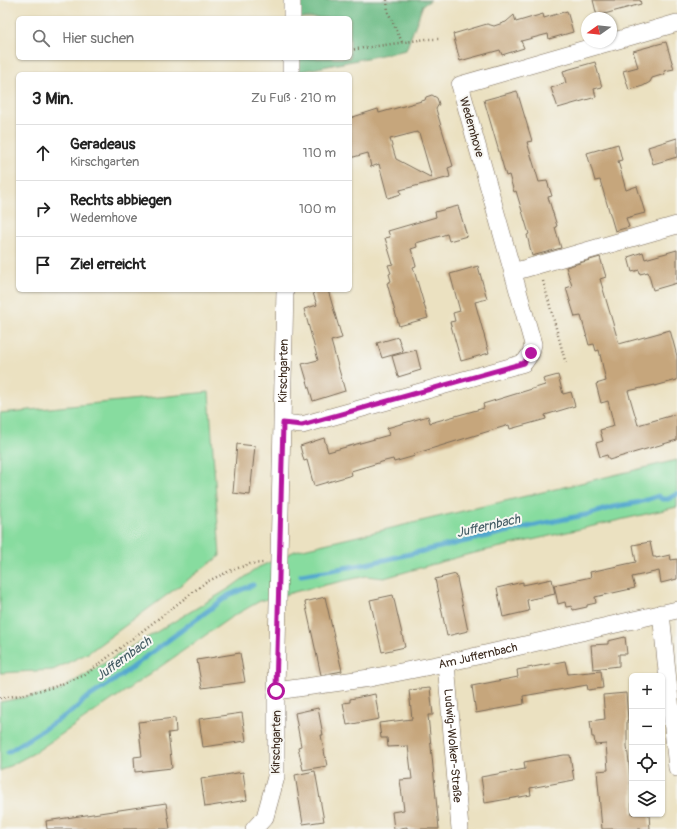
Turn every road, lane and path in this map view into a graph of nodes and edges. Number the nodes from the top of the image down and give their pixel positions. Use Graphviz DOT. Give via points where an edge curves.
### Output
graph roads {
  1 [pos="292,0"];
  2 [pos="387,0"];
  3 [pos="292,16"];
  4 [pos="677,23"];
  5 [pos="440,39"];
  6 [pos="617,40"];
  7 [pos="402,42"];
  8 [pos="589,48"];
  9 [pos="352,50"];
  10 [pos="291,60"];
  11 [pos="291,72"];
  12 [pos="677,225"];
  13 [pos="539,265"];
  14 [pos="514,272"];
  15 [pos="285,292"];
  16 [pos="566,364"];
  17 [pos="283,423"];
  18 [pos="280,562"];
  19 [pos="669,612"];
  20 [pos="446,663"];
  21 [pos="276,691"];
  22 [pos="0,698"];
  23 [pos="677,768"];
  24 [pos="254,829"];
  25 [pos="460,829"];
  1 -- 3 [label="street"];
  2 -- 7 [label="path" via="388,12"];
  4 -- 6 [label="street, Wedemhove"];
  5 -- 7 [label="path"];
  7 -- 9 [label="path"];
  8 -- 14 [label="street, Wedemhove" via="460,85"];
  10 -- 11 [label="street"];
  12 -- 13 [label="street"];
  13 -- 14 [label="street"];
  13 -- 16 [label="path"];
  14 -- 17 [label="street, Wedemhove" via="533,344 531,353 524,363 302,425"];
  15 -- 17 [label="street, Kirschgarten"];
  17 -- 18 [label="street, Kirschgarten"];
  18 -- 21 [label="street, Kirschgarten"];
  18 -- 22 [label="path" via="250,564 206,582 85,675 54,687"];
  19 -- 20 [label="street, Am Juffernbach"];
  19 -- 23 [label="street"];
  20 -- 21 [label="street, Am Juffernbach" via="370,678"];
  20 -- 25 [label="street, Ludwig-Wolker-Straße"];
  21 -- 24 [label="street, Kirschgarten" via="276,777 265,817"];
}
